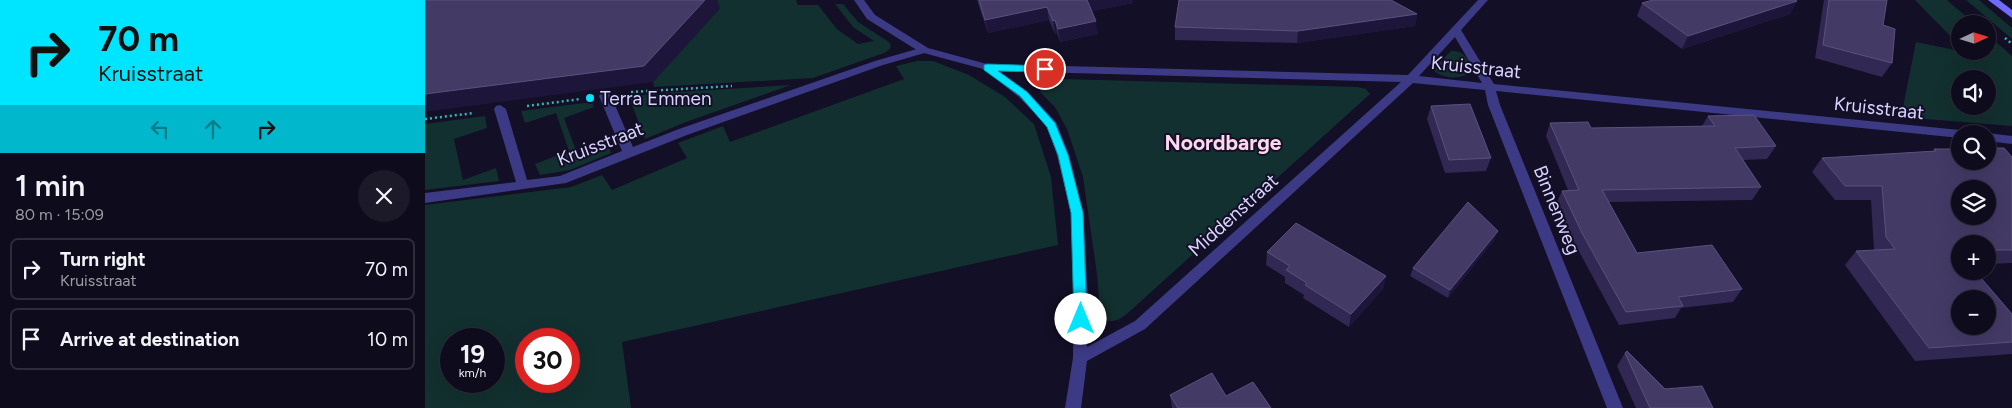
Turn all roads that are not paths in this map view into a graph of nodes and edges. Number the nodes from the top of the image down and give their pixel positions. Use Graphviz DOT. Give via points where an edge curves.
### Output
graph roads {
  1 [pos="859,0"];
  2 [pos="1483,0"];
  3 [pos="1993,0"];
  4 [pos="2012,15"];
  5 [pos="1456,30"];
  6 [pos="924,50"];
  7 [pos="987,67"];
  8 [pos="1411,79"];
  9 [pos="1490,87"];
  10 [pos="605,96"];
  11 [pos="501,109"];
  12 [pos="1951,133"];
  13 [pos="1996,138"];
  14 [pos="2012,140"];
  15 [pos="629,153"];
  16 [pos="523,186"];
  17 [pos="425,198"];
  18 [pos="1080,358"];
  19 [pos="1073,408"];
  20 [pos="1615,408"];
  1 -- 6 [label="street" via="871,16"];
  2 -- 5 [label="street, Middenstraat"];
  3 -- 4 [label="street"];
  5 -- 8 [label="street, Middenstraat"];
  5 -- 9 [label="street, Binnenweg"];
  6 -- 7 [label="street"];
  6 -- 15 [label="street, Kruisstraat" via="879,63"];
  7 -- 8 [label="street, Kruisstraat"];
  7 -- 18 [label="street" via="1023,94 1052,125 1063,155 1077,213"];
  8 -- 9 [label="street, Kruisstraat"];
  8 -- 18 [label="street, Middenstraat" via="1140,325"];
  9 -- 12 [label="street, Kruisstraat"];
  9 -- 20 [label="street, Binnenweg"];
  10 -- 15 [label="street"];
  11 -- 16 [label="street"];
  13 -- 14 [label="street"];
  15 -- 16 [label="street, Kruisstraat" via="562,180"];
  16 -- 17 [label="street, Kruisstraat"];
  18 -- 19 [label="street"];
}
